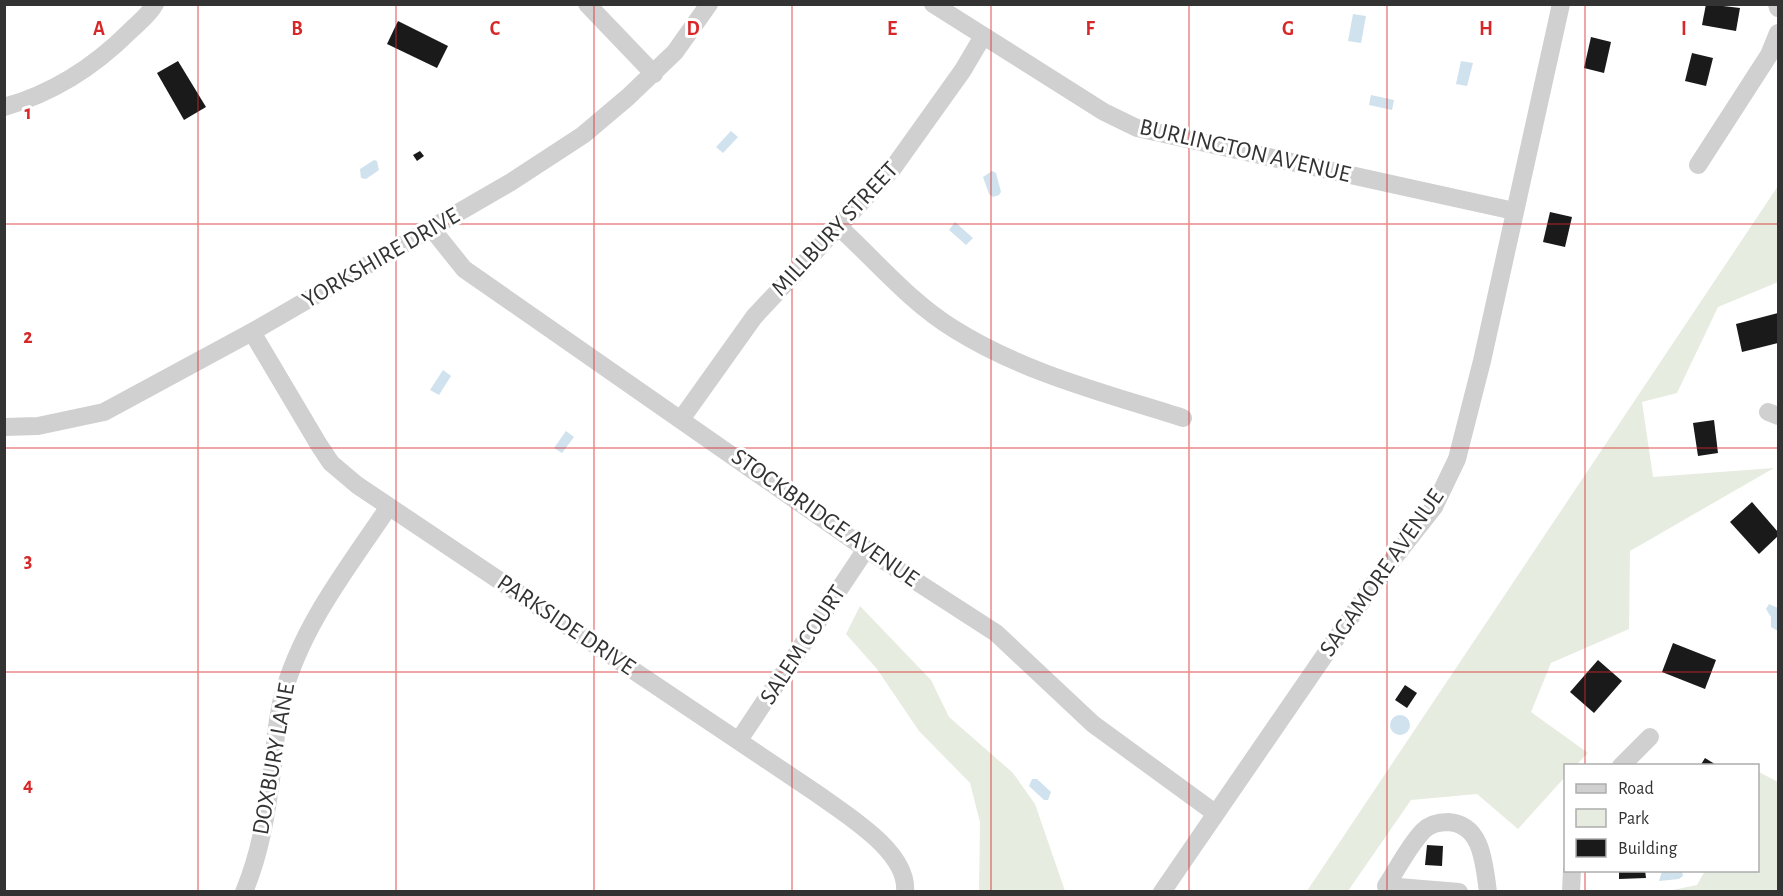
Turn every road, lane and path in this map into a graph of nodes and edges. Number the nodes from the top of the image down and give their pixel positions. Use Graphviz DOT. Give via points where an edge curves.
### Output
graph roads {
  1 [pos="155,4"];
  2 [pos="587,4"];
  3 [pos="709,4"];
  4 [pos="933,4"];
  5 [pos="1561,4"];
  6 [pos="1779,33"];
  7 [pos="983,36"];
  8 [pos="654,74"];
  9 [pos="4,107"];
  10 [pos="1698,165"];
  11 [pos="1514,211"];
  12 [pos="838,227"];
  13 [pos="432,229"];
  14 [pos="252,332"];
  15 [pos="682,418"];
  16 [pos="1183,418"];
  17 [pos="4,428"];
  18 [pos="388,508"];
  19 [pos="866,549"];
  20 [pos="1650,737"];
  21 [pos="739,740"];
  22 [pos="1622,764"];
  23 [pos="1215,813"];
  24 [pos="1572,872"];
  25 [pos="244,891"];
  26 [pos="905,891"];
  27 [pos="1162,891"];
  28 [pos="1459,891"];
  29 [pos="1488,891"];
  30 [pos="1571,891"];
  1 -- 9 [label="street" via="110,51 76,77"];
  2 -- 8 [label="street"];
  3 -- 8 [label="street, YORKSHIRE DRIVE"];
  4 -- 7 [label="street, BURLINGTON AVENUE"];
  5 -- 11 [label="street, SAGAMORE AVENUE"];
  6 -- 10 [label="street"];
  7 -- 11 [label="street, BURLINGTON AVENUE" via="1104,112 1137,128"];
  7 -- 12 [label="street, MILLBURY STREET" via="893,168"];
  8 -- 13 [label="street, YORKSHIRE DRIVE" via="583,135"];
  11 -- 23 [label="street, SAGAMORE AVENUE" via="1457,459 1434,507 1375,582"];
  12 -- 15 [label="street, MILLBURY STREET" via="754,317"];
  12 -- 16 [label="street" via="917,300 986,348 1035,370"];
  13 -- 14 [label="street, YORKSHIRE DRIVE"];
  13 -- 15 [label="street, STOCKBRIDGE AVENUE" via="464,269"];
  14 -- 17 [label="street, YORKSHIRE DRIVE" via="104,412 38,426"];
  14 -- 18 [label="street, PARKSIDE DRIVE" via="331,463"];
  15 -- 19 [label="street, STOCKBRIDGE AVENUE"];
  18 -- 21 [label="street, PARKSIDE DRIVE"];
  18 -- 25 [label="street, DOXBURY LANE" via="320,609 289,674 281,702 260,840"];
  19 -- 21 [label="street, SALEM COURT"];
  19 -- 23 [label="street, STOCKBRIDGE AVENUE" via="996,633 1093,724"];
  20 -- 22 [label="street"];
  21 -- 26 [label="street, PARKSIDE DRIVE" via="882,842 896,862"];
  23 -- 27 [label="street, SAGAMORE AVENUE"];
  24 -- 30 [label="street"];
  28 -- 29 [label="street" via="1386,886 1424,830 1438,822 1448,822 1472,832 1482,853"];
}
